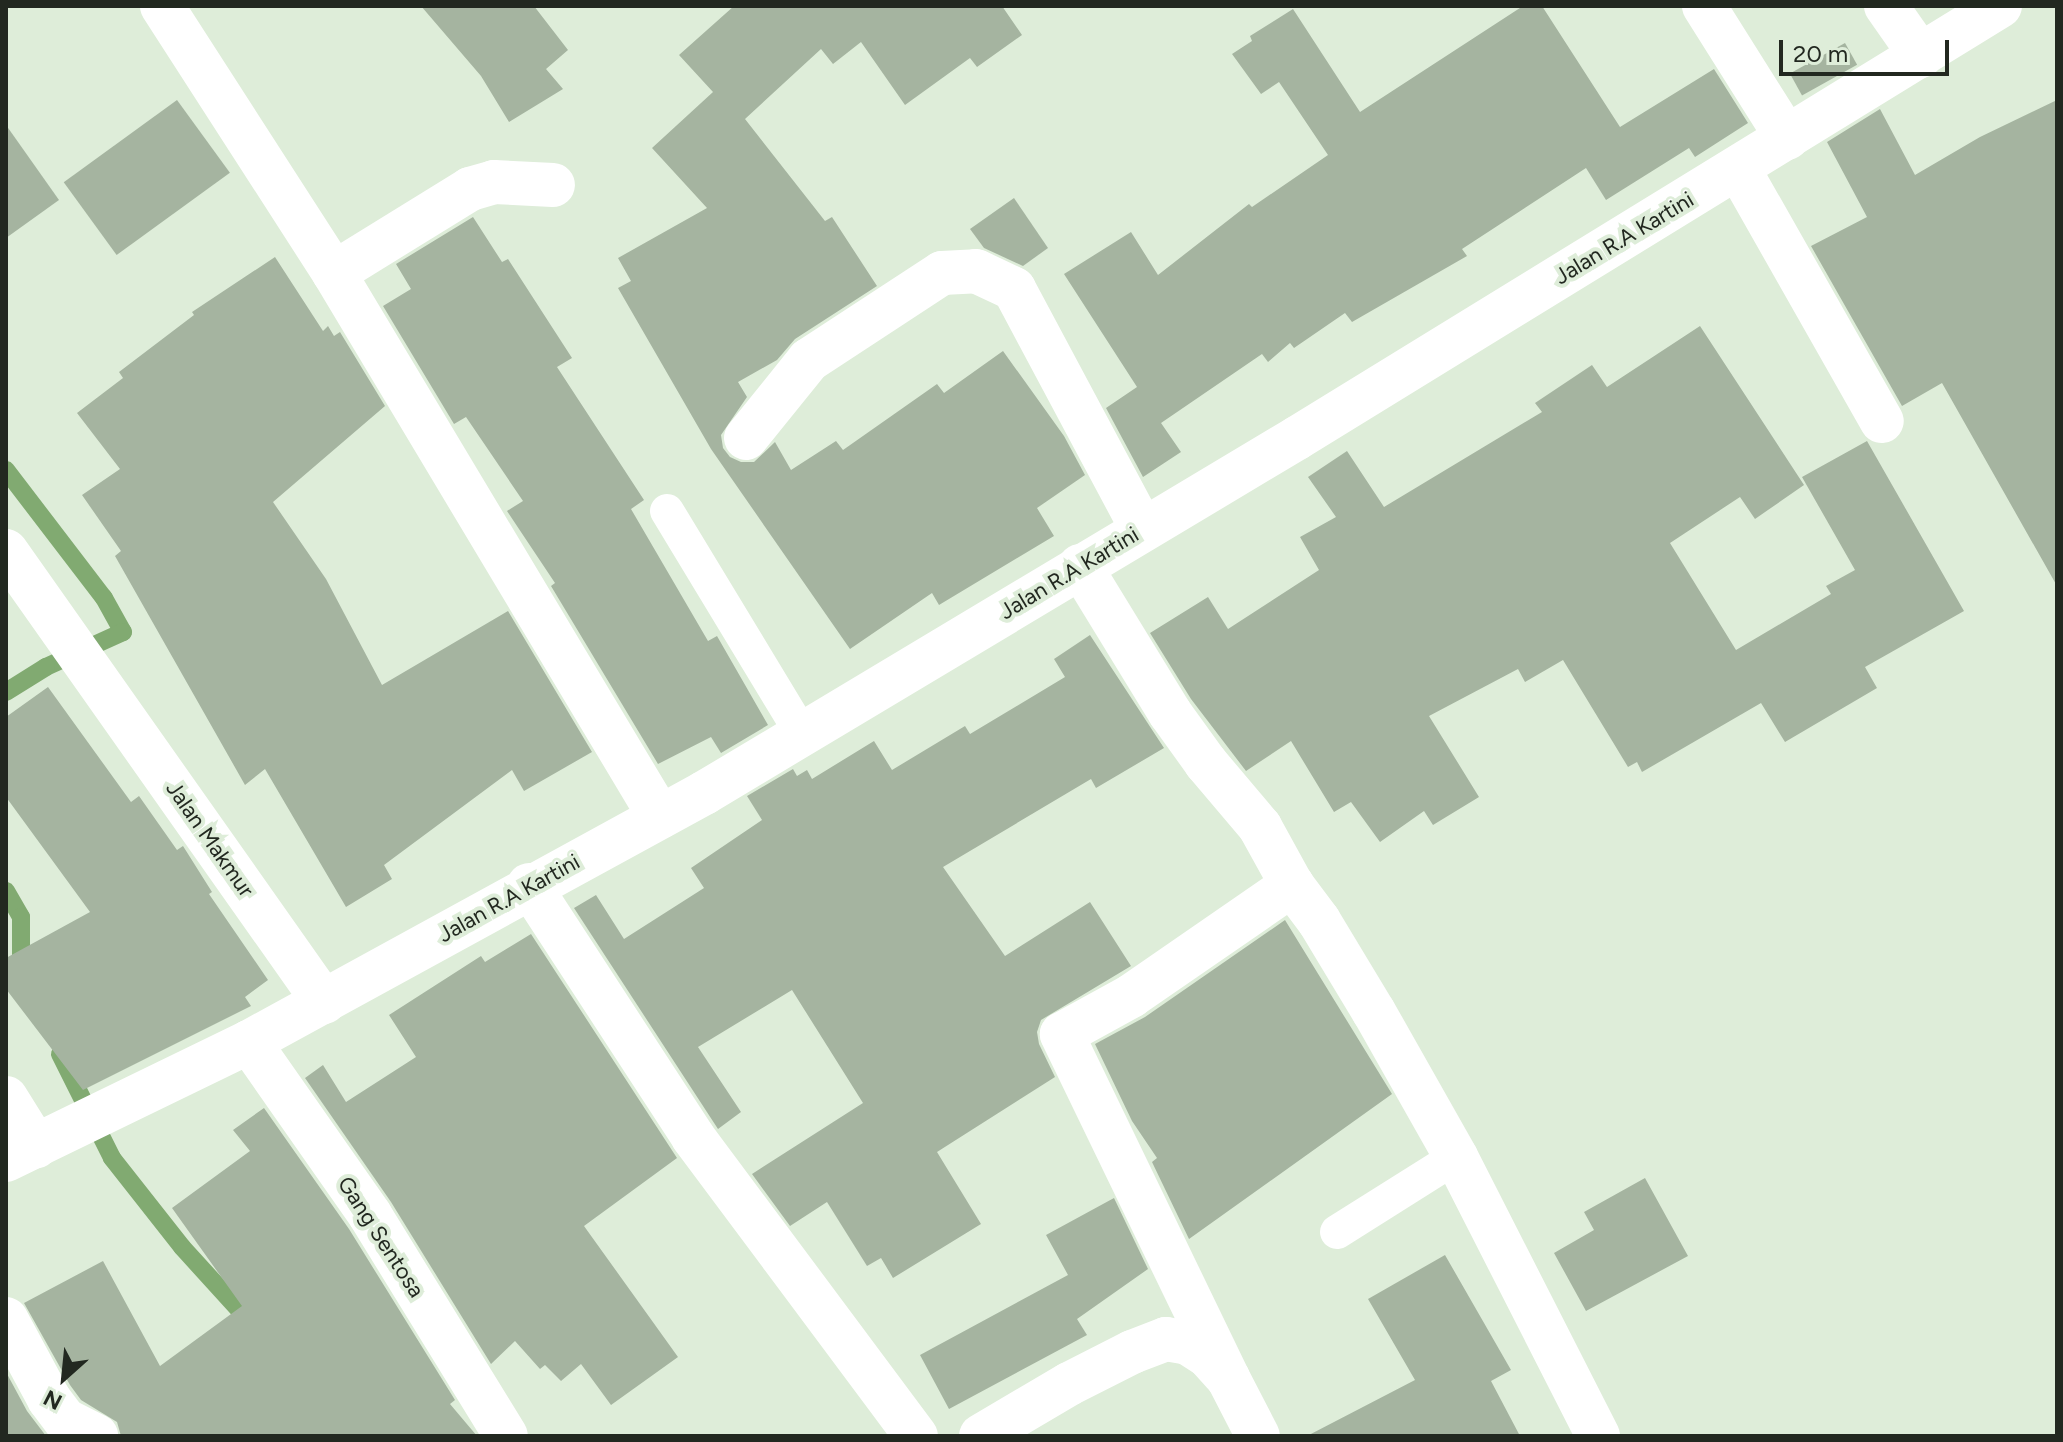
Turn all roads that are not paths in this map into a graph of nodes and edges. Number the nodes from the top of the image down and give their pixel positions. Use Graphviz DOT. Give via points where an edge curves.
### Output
graph roads {
  1 [pos="162,6"];
  2 [pos="1704,6"];
  3 [pos="1886,6"];
  4 [pos="2000,6"];
  5 [pos="1921,56"];
  6 [pos="1787,138"];
  7 [pos="1738,168"];
  8 [pos="553,185"];
  9 [pos="334,273"];
  10 [pos="1882,421"];
  11 [pos="746,438"];
  12 [pos="667,511"];
  13 [pos="1142,529"];
  14 [pos="6,551"];
  15 [pos="1080,566"];
  16 [pos="802,734"];
  17 [pos="660,817"];
  18 [pos="529,885"];
  19 [pos="1292,885"];
  20 [pos="324,1002"];
  21 [pos="249,1042"];
  22 [pos="6,1098"];
  23 [pos="38,1145"];
  24 [pos="1456,1157"];
  25 [pos="1337,1232"];
  26 [pos="6,1319"];
  27 [pos="1228,1378"];
  28 [pos="985,1435"];
  29 [pos="96,1436"];
  30 [pos="506,1436"];
  31 [pos="916,1436"];
  32 [pos="1258,1436"];
  33 [pos="1598,1436"];
  1 -- 9 [label="street"];
  2 -- 6 [label="street"];
  3 -- 5 [label="street"];
  4 -- 5 [label="street, Jalan R.A Kartini"];
  5 -- 6 [label="street, Jalan R.A Kartini"];
  6 -- 7 [label="street, Jalan R.A Kartini"];
  7 -- 10 [label="street"];
  7 -- 13 [label="street, Jalan R.A Kartini"];
  8 -- 9 [label="street" via="494,182 470,189"];
  9 -- 17 [label="street"];
  11 -- 13 [label="street" via="809,360 942,273 976,271 1014,289"];
  12 -- 16 [label="lane"];
  13 -- 15 [label="street, Jalan R.A Kartini"];
  14 -- 20 [label="street, Jalan Makmur"];
  15 -- 16 [label="street, Jalan R.A Kartini"];
  15 -- 19 [label="street" via="1170,713 1260,827"];
  16 -- 17 [label="street, Jalan R.A Kartini"];
  17 -- 18 [label="street, Jalan R.A Kartini"];
  18 -- 20 [label="street, Jalan R.A Kartini"];
  18 -- 31 [label="street" via="693,1137"];
  19 -- 24 [label="street" via="1319,921"];
  19 -- 27 [label="street" via="1131,996 1062,1034"];
  20 -- 21 [label="street, Jalan R.A Kartini"];
  21 -- 23 [label="street, Jalan R.A Kartini"];
  21 -- 30 [label="street, Gang Sentosa" via="370,1215"];
  22 -- 23 [label="street"];
  24 -- 25 [label="lane"];
  24 -- 33 [label="street"];
  26 -- 29 [label="street" via="65,1420"];
  27 -- 28 [label="street" via="1188,1343 1166,1339 1069,1384"];
  27 -- 32 [label="street"];
}
